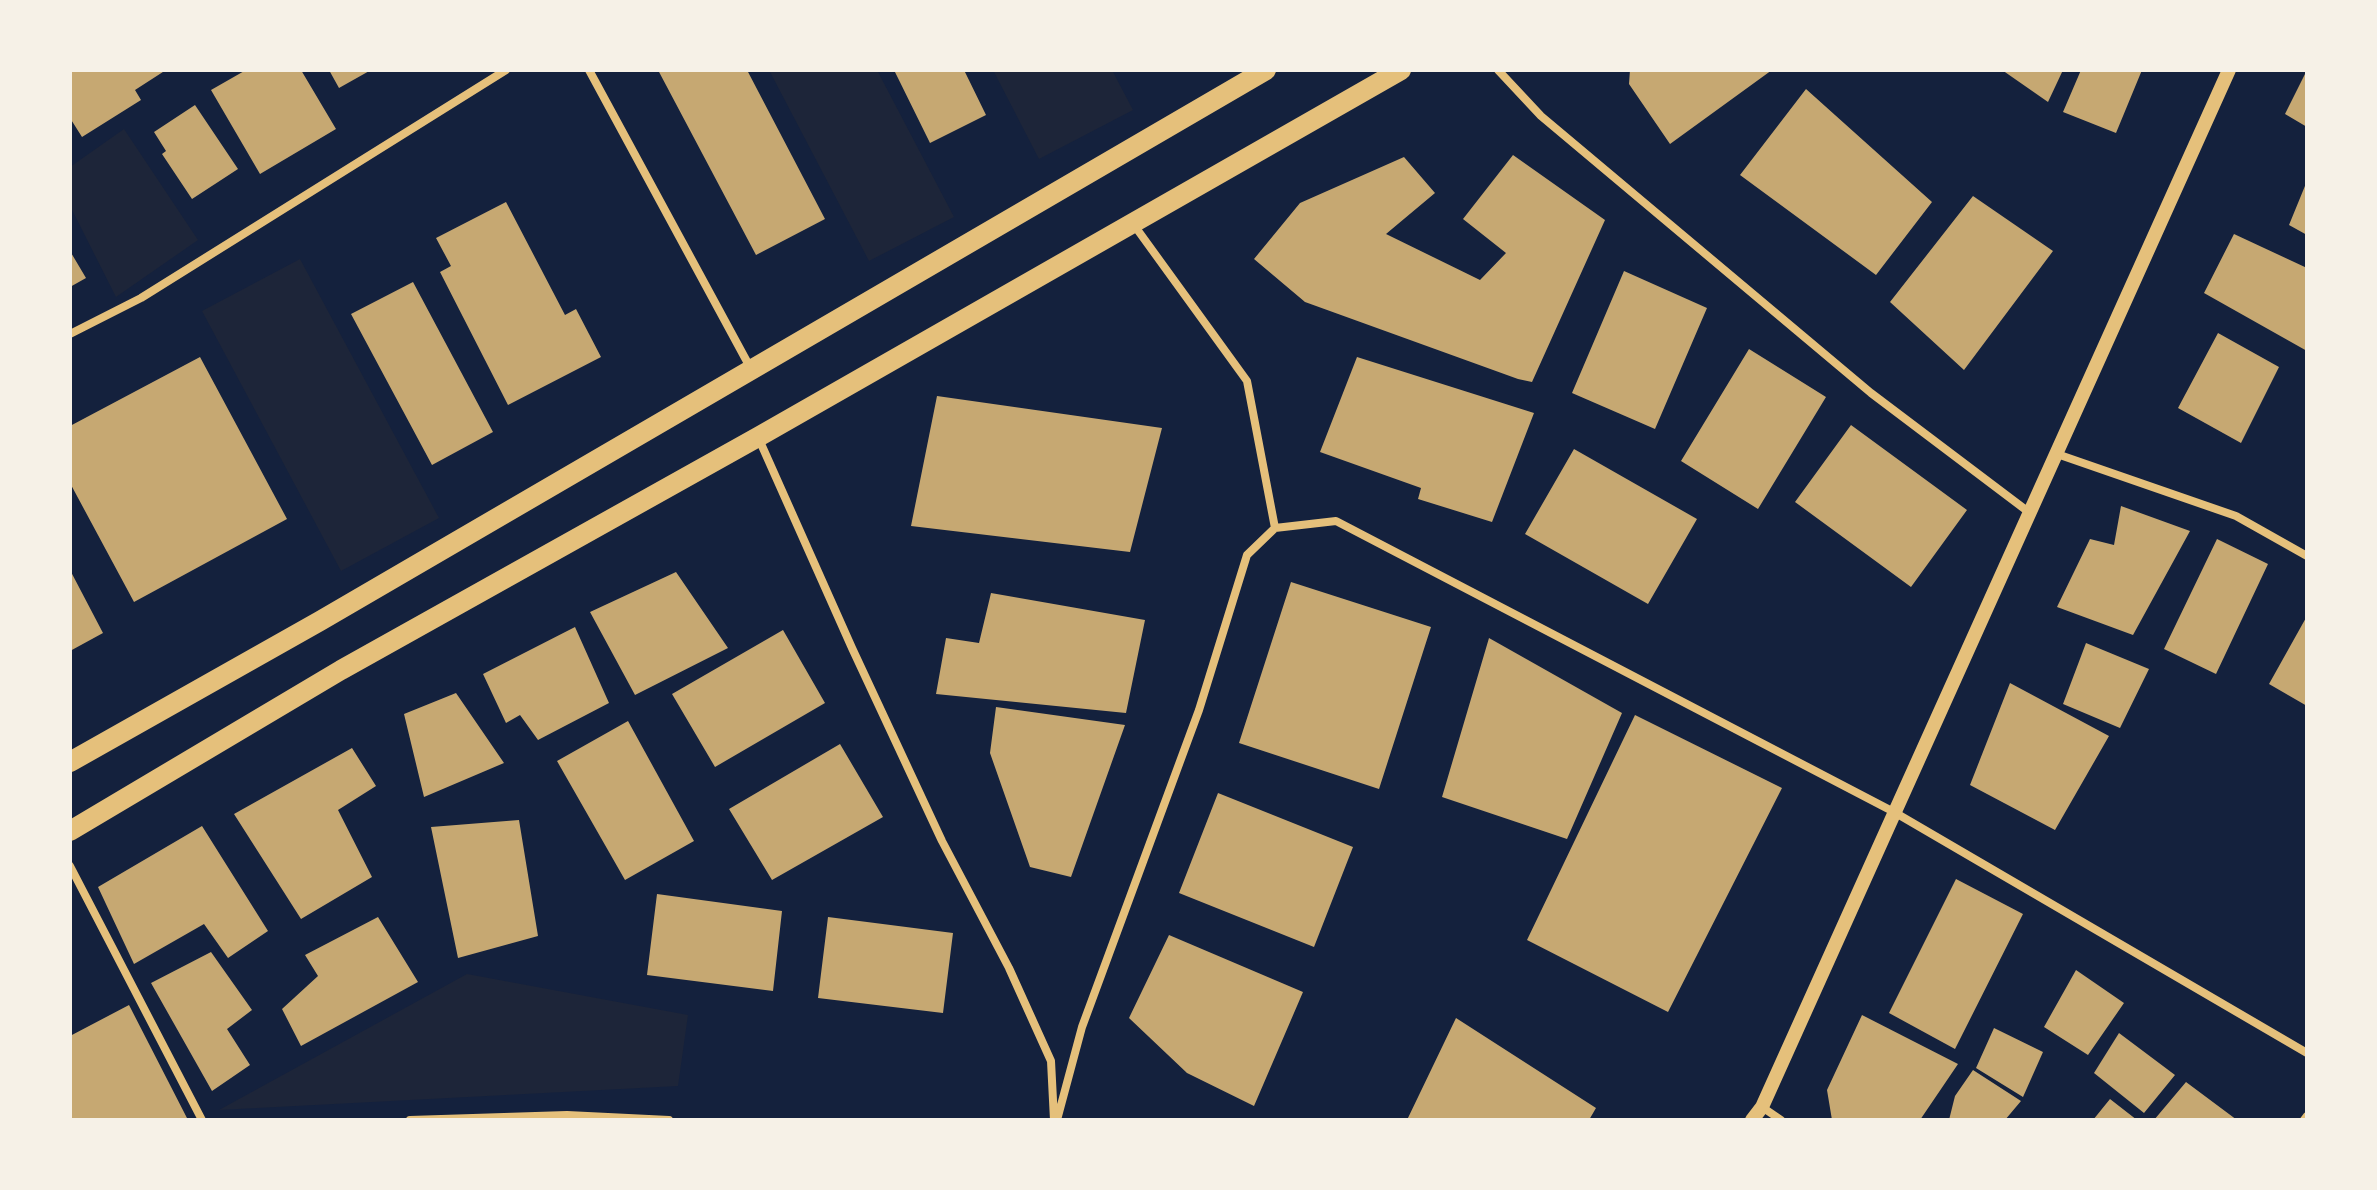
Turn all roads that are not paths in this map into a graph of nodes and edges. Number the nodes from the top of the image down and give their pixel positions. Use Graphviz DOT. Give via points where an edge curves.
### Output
graph roads {
  1 [pos="506,70"];
  2 [pos="589,70"];
  3 [pos="1266,70"];
  4 [pos="1401,70"];
  5 [pos="1498,70"];
  6 [pos="2229,70"];
  7 [pos="1132,221"];
  8 [pos="70,334"];
  9 [pos="751,370"];
  10 [pos="758,437"];
  11 [pos="2057,454"];
  12 [pos="2030,513"];
  13 [pos="1275,528"];
  14 [pos="2307,556"];
  15 [pos="70,762"];
  16 [pos="1894,812"];
  17 [pos="70,831"];
  18 [pos="70,866"];
  19 [pos="2307,1053"];
  20 [pos="1762,1107"];
  21 [pos="202,1120"];
  22 [pos="410,1120"];
  23 [pos="669,1120"];
  24 [pos="1055,1120"];
  25 [pos="1752,1120"];
  26 [pos="1781,1120"];
  1 -- 8 [label="street" via="141,298"];
  2 -- 9 [label="street"];
  3 -- 9 [label="main road"];
  4 -- 7 [label="main road"];
  5 -- 12 [label="street" via="1541,116 1871,393"];
  6 -- 11 [label="street"];
  7 -- 10 [label="main road"];
  7 -- 13 [label="street" via="1247,381"];
  9 -- 15 [label="main road"];
  10 -- 17 [label="main road" via="341,670"];
  10 -- 24 [label="street" via="942,841 1051,1061"];
  11 -- 12 [label="street"];
  11 -- 14 [label="street" via="2236,516"];
  12 -- 16 [label="street"];
  13 -- 16 [label="street" via="1336,521"];
  13 -- 24 [label="street" via="1247,555 1199,710 1082,1027"];
  16 -- 19 [label="street"];
  16 -- 20 [label="street"];
  18 -- 21 [label="street"];
  20 -- 25 [label="street"];
  20 -- 26 [label="street"];
  22 -- 23 [label="street" via="567,1115"];
}
